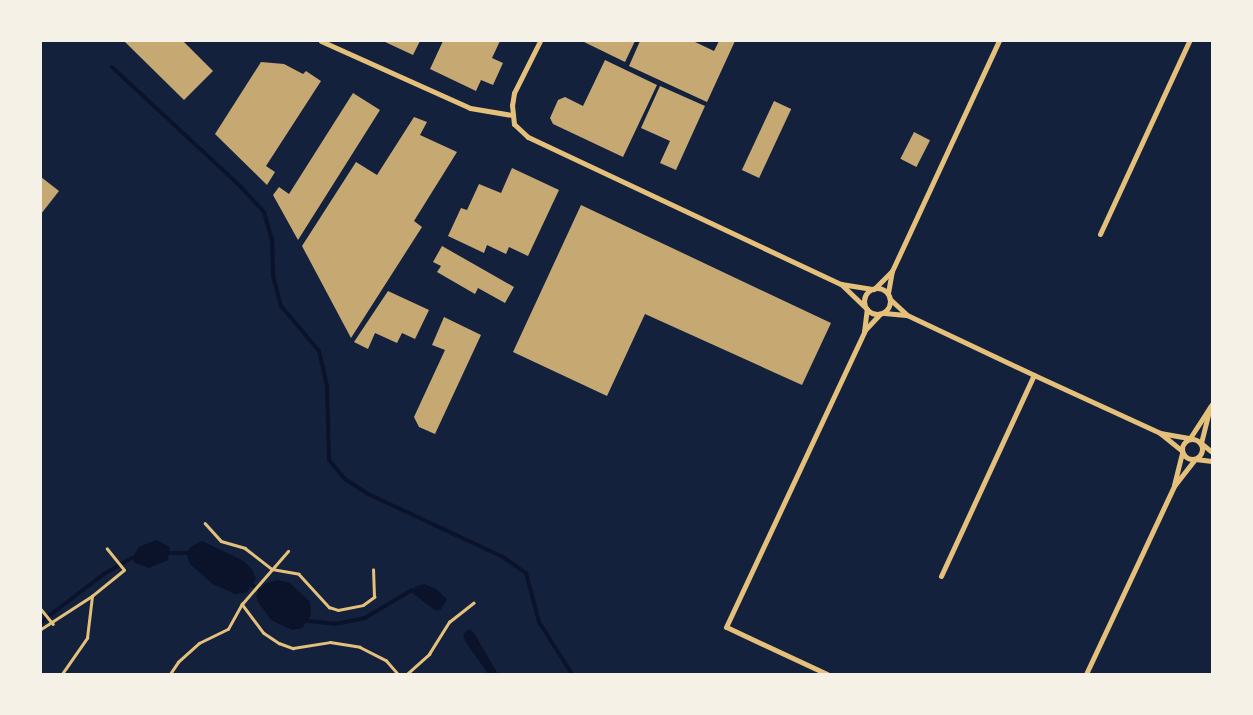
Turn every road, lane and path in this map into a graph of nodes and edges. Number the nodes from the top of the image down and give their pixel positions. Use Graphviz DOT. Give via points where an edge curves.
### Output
graph roads {
  1 [pos="321,41"];
  2 [pos="540,41"];
  3 [pos="999,41"];
  4 [pos="1189,41"];
  5 [pos="512,116"];
  6 [pos="1100,234"];
  7 [pos="892,271"];
  8 [pos="840,284"];
  9 [pos="874,288"];
  10 [pos="888,293"];
  11 [pos="891,300"];
  12 [pos="866,308"];
  13 [pos="882,314"];
  14 [pos="907,315"];
  15 [pos="864,332"];
  16 [pos="1034,375"];
  17 [pos="1211,406"];
  18 [pos="1160,433"];
  19 [pos="1190,438"];
  20 [pos="1201,443"];
  21 [pos="1182,452"];
  22 [pos="1212,452"];
  23 [pos="1195,459"];
  24 [pos="1212,461"];
  25 [pos="1174,486"];
  26 [pos="205,523"];
  27 [pos="108,549"];
  28 [pos="288,551"];
  29 [pos="272,569"];
  30 [pos="373,570"];
  31 [pos="941,576"];
  32 [pos="92,596"];
  33 [pos="473,603"];
  34 [pos="242,604"];
  35 [pos="41,609"];
  36 [pos="54,624"];
  37 [pos="41,630"];
  38 [pos="62,674"];
  39 [pos="170,674"];
  40 [pos="398,674"];
  41 [pos="407,674"];
  42 [pos="827,674"];
  43 [pos="1086,674"];
  1 -- 5 [label="street" via="470,108"];
  2 -- 5 [label="street" via="514,93"];
  3 -- 7 [label="street"];
  4 -- 6 [label="street"];
  5 -- 8 [label="street" via="514,124 528,138"];
  7 -- 9 [label="street"];
  7 -- 10 [label="street"];
  8 -- 9 [label="street"];
  8 -- 12 [label="street"];
  9 -- 10 [label="street"];
  9 -- 12 [label="street" via="866,296"];
  10 -- 11 [label="street"];
  11 -- 13 [label="street"];
  11 -- 14 [label="street"];
  12 -- 13 [label="street"];
  12 -- 15 [label="street"];
  13 -- 14 [label="street"];
  13 -- 15 [label="street"];
  14 -- 16 [label="street"];
  15 -- 42 [label="street" via="726,627"];
  16 -- 18 [label="street"];
  16 -- 31 [label="street"];
  17 -- 19 [label="street"];
  17 -- 20 [label="street"];
  18 -- 19 [label="street"];
  18 -- 21 [label="street"];
  19 -- 20 [label="street"];
  19 -- 21 [label="street" via="1182,445"];
  20 -- 22 [label="street"];
  20 -- 23 [label="street" via="1202,453"];
  21 -- 23 [label="street"];
  21 -- 25 [label="street"];
  23 -- 24 [label="street"];
  23 -- 25 [label="street"];
  25 -- 43 [label="street"];
  26 -- 29 [label="path" via="221,541 244,548"];
  27 -- 32 [label="path" via="124,570"];
  28 -- 29 [label="path"];
  29 -- 30 [label="path" via="299,574 329,607 338,610 364,605 374,597"];
  29 -- 34 [label="path"];
  32 -- 36 [label="path"];
  32 -- 38 [label="path" via="87,638"];
  33 -- 41 [label="path" via="449,622 429,654"];
  34 -- 39 [label="path" via="228,629 199,643"];
  34 -- 40 [label="path" via="264,633 278,643 293,648 330,642 360,647 386,660"];
  35 -- 36 [label="path"];
  36 -- 37 [label="path"];
}
